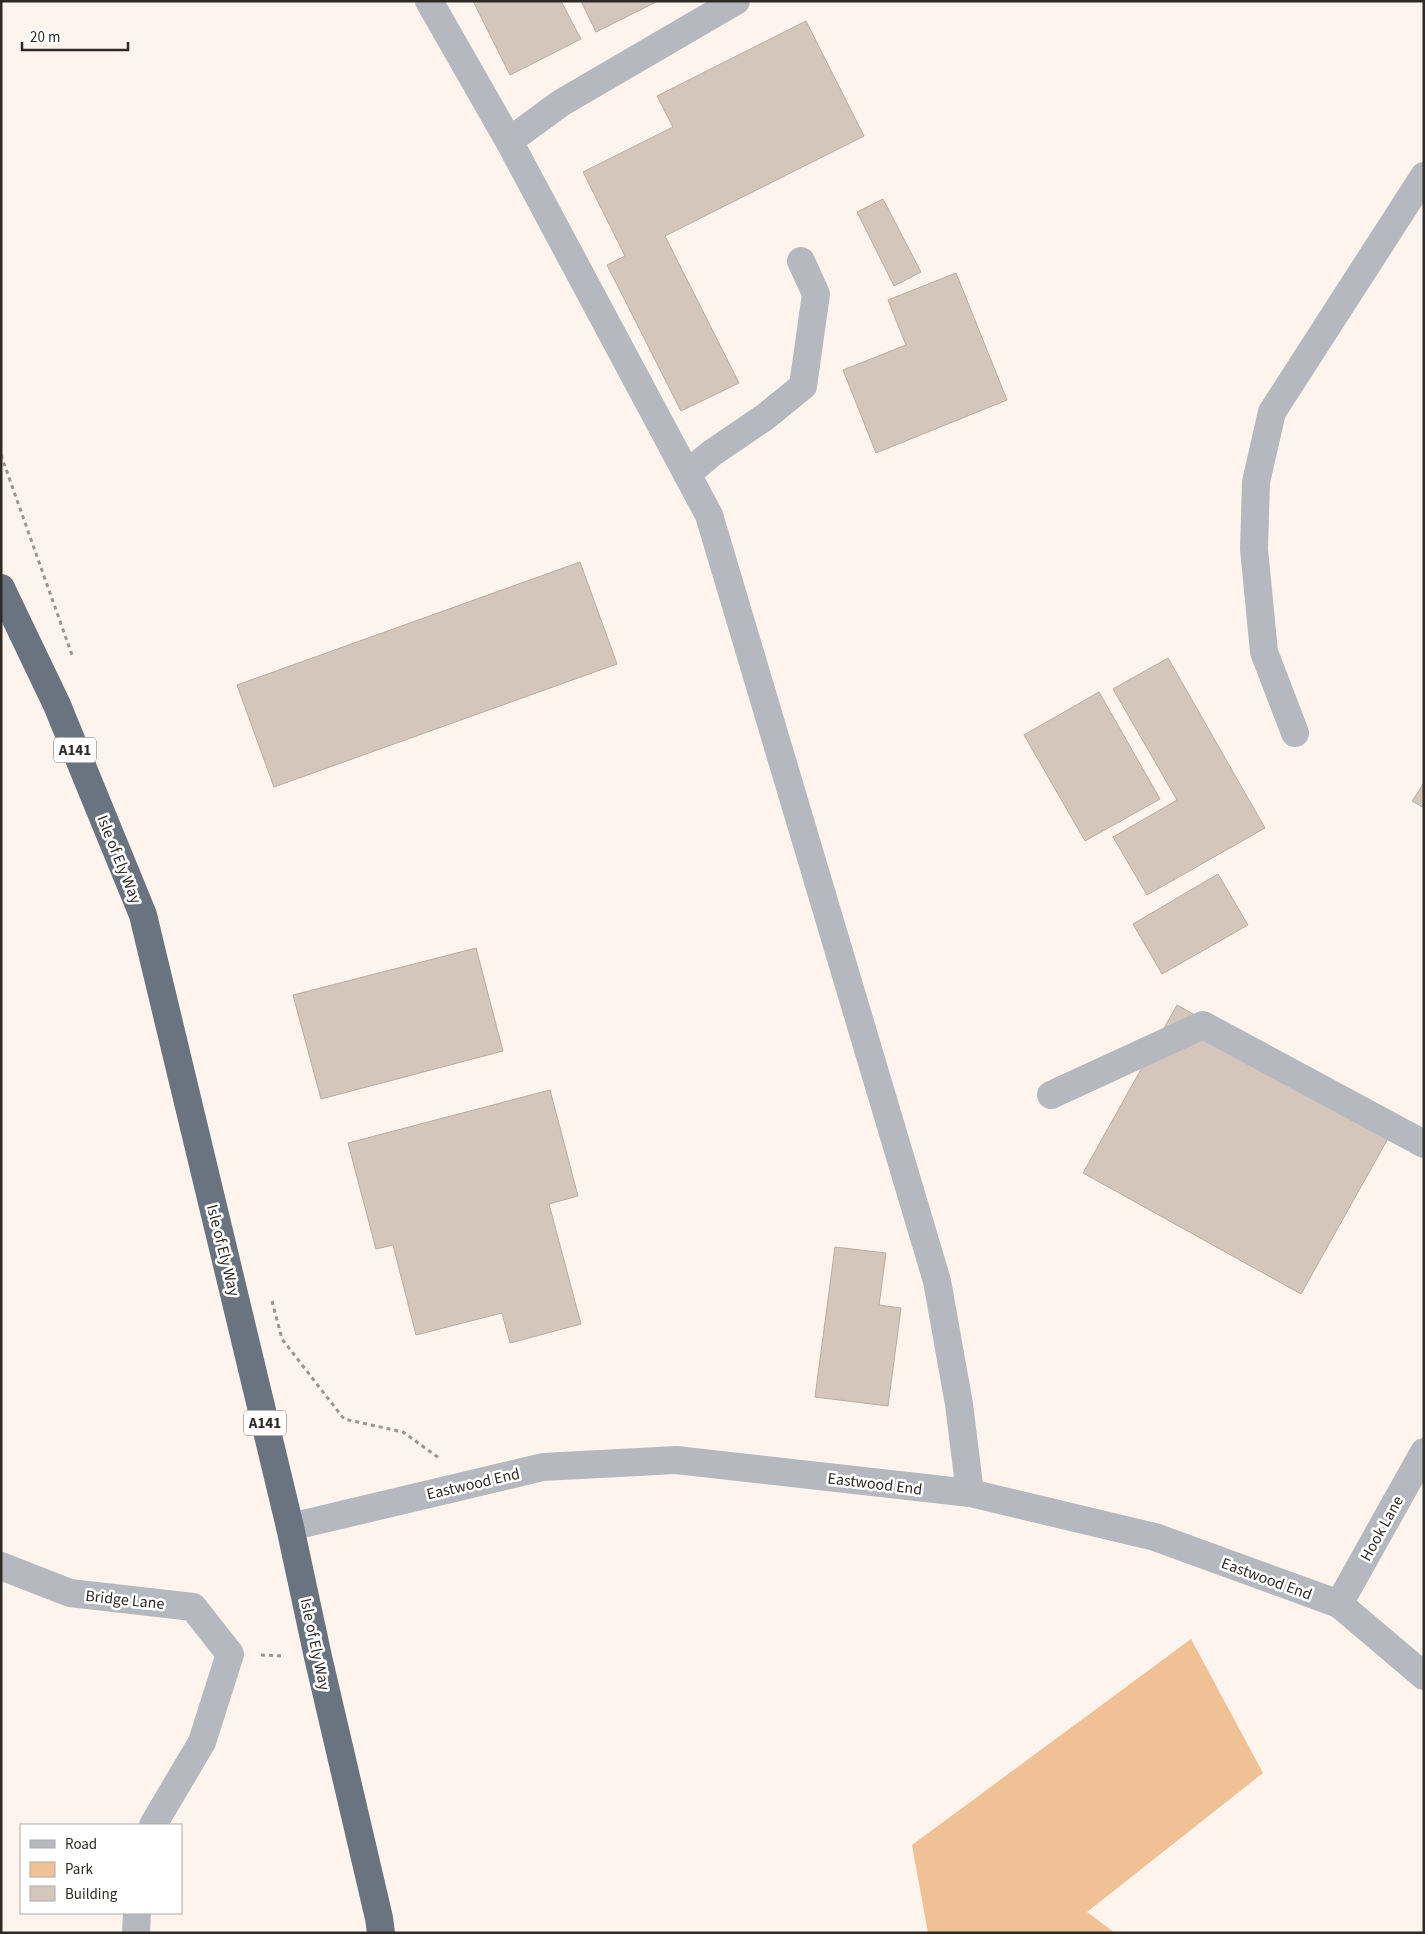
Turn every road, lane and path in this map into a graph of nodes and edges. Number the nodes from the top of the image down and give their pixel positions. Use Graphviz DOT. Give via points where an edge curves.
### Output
graph roads {
  1 [pos="429,1"];
  2 [pos="736,1"];
  3 [pos="508,141"];
  4 [pos="1424,176"];
  5 [pos="801,261"];
  6 [pos="687,474"];
  7 [pos="1,588"];
  8 [pos="1295,734"];
  9 [pos="1051,1096"];
  10 [pos="1424,1144"];
  11 [pos="1424,1452"];
  12 [pos="970,1494"];
  13 [pos="290,1527"];
  14 [pos="1,1566"];
  15 [pos="1339,1604"];
  16 [pos="230,1654"];
  17 [pos="318,1657"];
  18 [pos="1424,1676"];
  19 [pos="153,1824"];
  20 [pos="137,1914"];
  21 [pos="136,1933"];
  22 [pos="381,1933"];
  1 -- 3 [label="street"];
  2 -- 3 [label="street" via="561,103"];
  3 -- 6 [label="street"];
  4 -- 8 [label="street" via="1272,412 1256,482 1254,548 1264,652"];
  5 -- 6 [label="street" via="816,294 803,386"];
  6 -- 12 [label="street" via="709,515 937,1281 959,1404"];
  7 -- 13 [label="highway, Isle of Ely Way / A141" via="57,705 143,915"];
  9 -- 10 [label="street" via="1203,1025"];
  11 -- 15 [label="street, Hook Lane"];
  12 -- 13 [label="street, Eastwood End" via="676,1460 543,1467"];
  12 -- 15 [label="street, Eastwood End" via="1155,1537"];
  13 -- 17 [label="highway, Isle of Ely Way / A141"];
  14 -- 16 [label="street, Bridge Lane" via="70,1593 193,1607"];
  15 -- 18 [label="street, Eastwood End"];
  16 -- 17 [label="path"];
  16 -- 19 [label="street" via="202,1742"];
  17 -- 22 [label="highway, Isle of Ely Way / A141"];
  20 -- 21 [label="street"];
}
